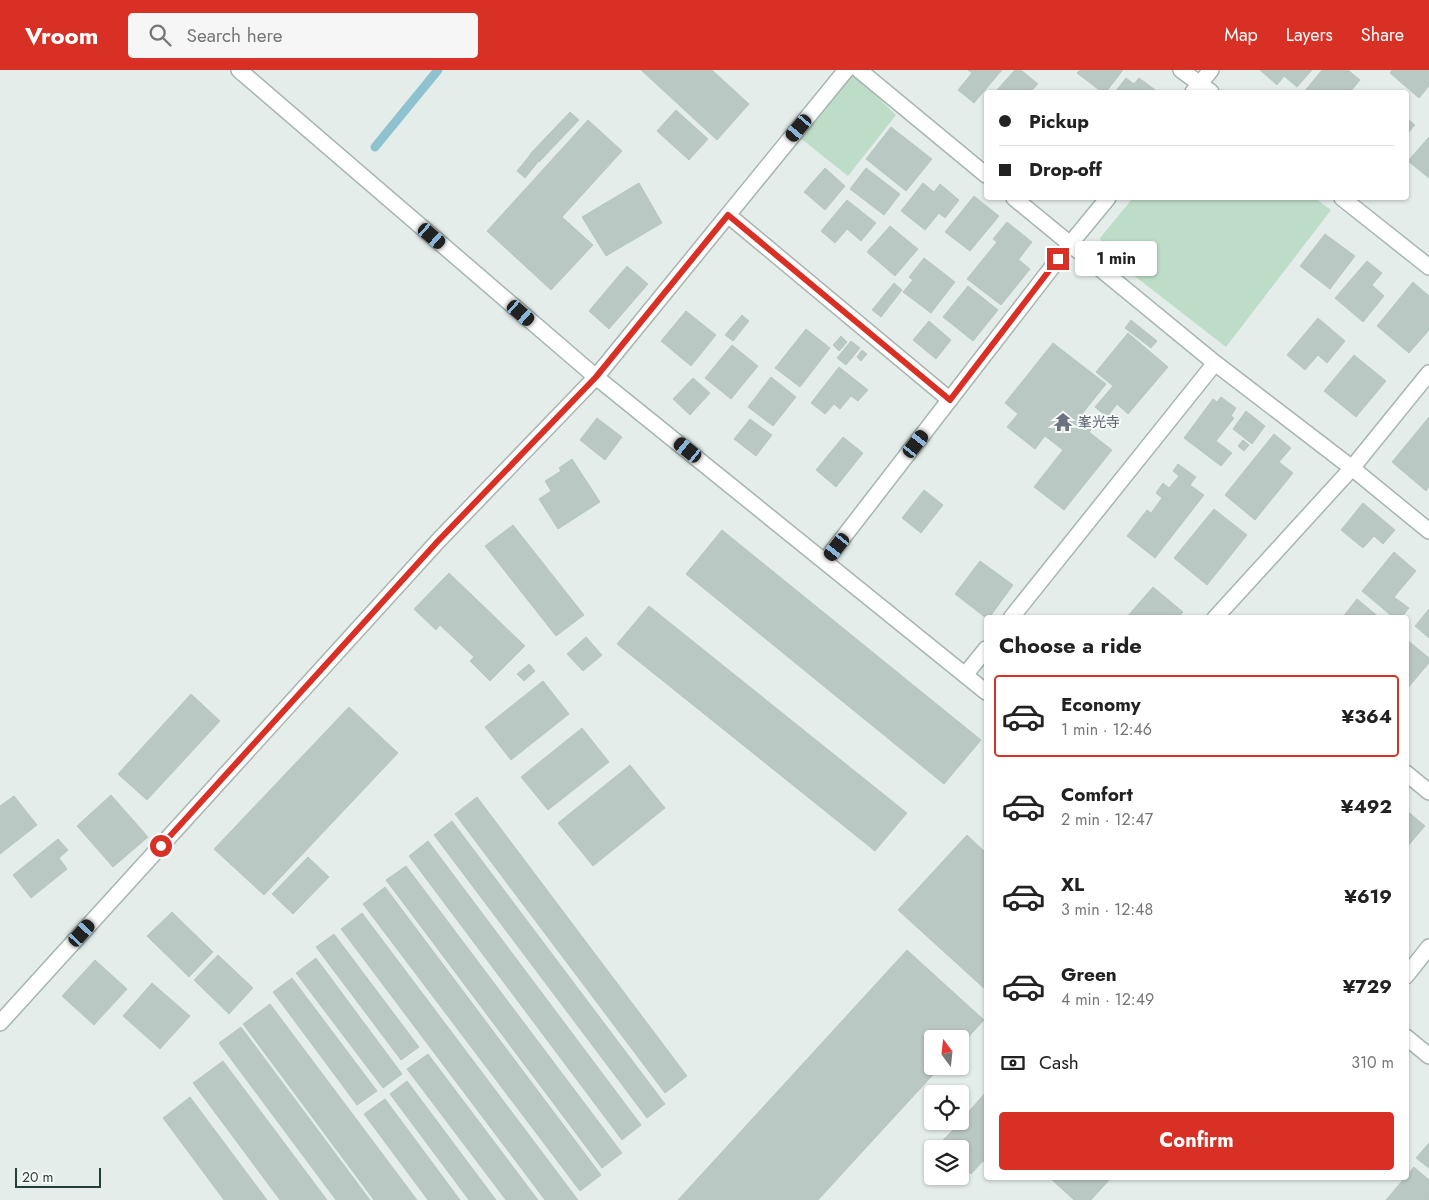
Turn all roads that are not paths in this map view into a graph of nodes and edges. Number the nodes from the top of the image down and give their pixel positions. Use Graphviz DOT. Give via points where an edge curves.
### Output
graph roads {
  1 [pos="239,70"];
  2 [pos="846,70"];
  3 [pos="859,70"];
  4 [pos="1181,70"];
  5 [pos="1211,70"];
  6 [pos="1201,90"];
  7 [pos="984,173"];
  8 [pos="1016,200"];
  9 [pos="1106,200"];
  10 [pos="1345,200"];
  11 [pos="728,215"];
  12 [pos="1070,244"];
  13 [pos="1429,266"];
  14 [pos="1215,363"];
  15 [pos="1429,373"];
  16 [pos="596,377"];
  17 [pos="950,400"];
  18 [pos="1352,468"];
  19 [pos="1429,531"];
  20 [pos="825,561"];
  21 [pos="1013,615"];
  22 [pos="1218,615"];
  23 [pos="984,651"];
  24 [pos="965,675"];
  25 [pos="984,690"];
  26 [pos="1409,775"];
  27 [pos="1429,792"];
  28 [pos="1429,947"];
  29 [pos="1409,972"];
  30 [pos="0,1023"];
  31 [pos="1409,1039"];
  32 [pos="1429,1056"];
  1 -- 16 [label="street"];
  2 -- 11 [label="street"];
  3 -- 7 [label="street"];
  4 -- 6 [label="street"];
  5 -- 6 [label="street"];
  8 -- 12 [label="street"];
  9 -- 12 [label="street"];
  10 -- 13 [label="street"];
  11 -- 16 [label="street"];
  11 -- 17 [label="street"];
  12 -- 14 [label="street"];
  12 -- 17 [label="street"];
  14 -- 18 [label="street"];
  14 -- 21 [label="street"];
  15 -- 18 [label="street"];
  16 -- 20 [label="street"];
  16 -- 30 [label="street" via="438,541"];
  17 -- 20 [label="street"];
  18 -- 19 [label="street"];
  18 -- 22 [label="street"];
  20 -- 24 [label="street"];
  23 -- 24 [label="street"];
  24 -- 25 [label="street"];
  26 -- 27 [label="street"];
  28 -- 29 [label="street"];
  31 -- 32 [label="street"];
}
